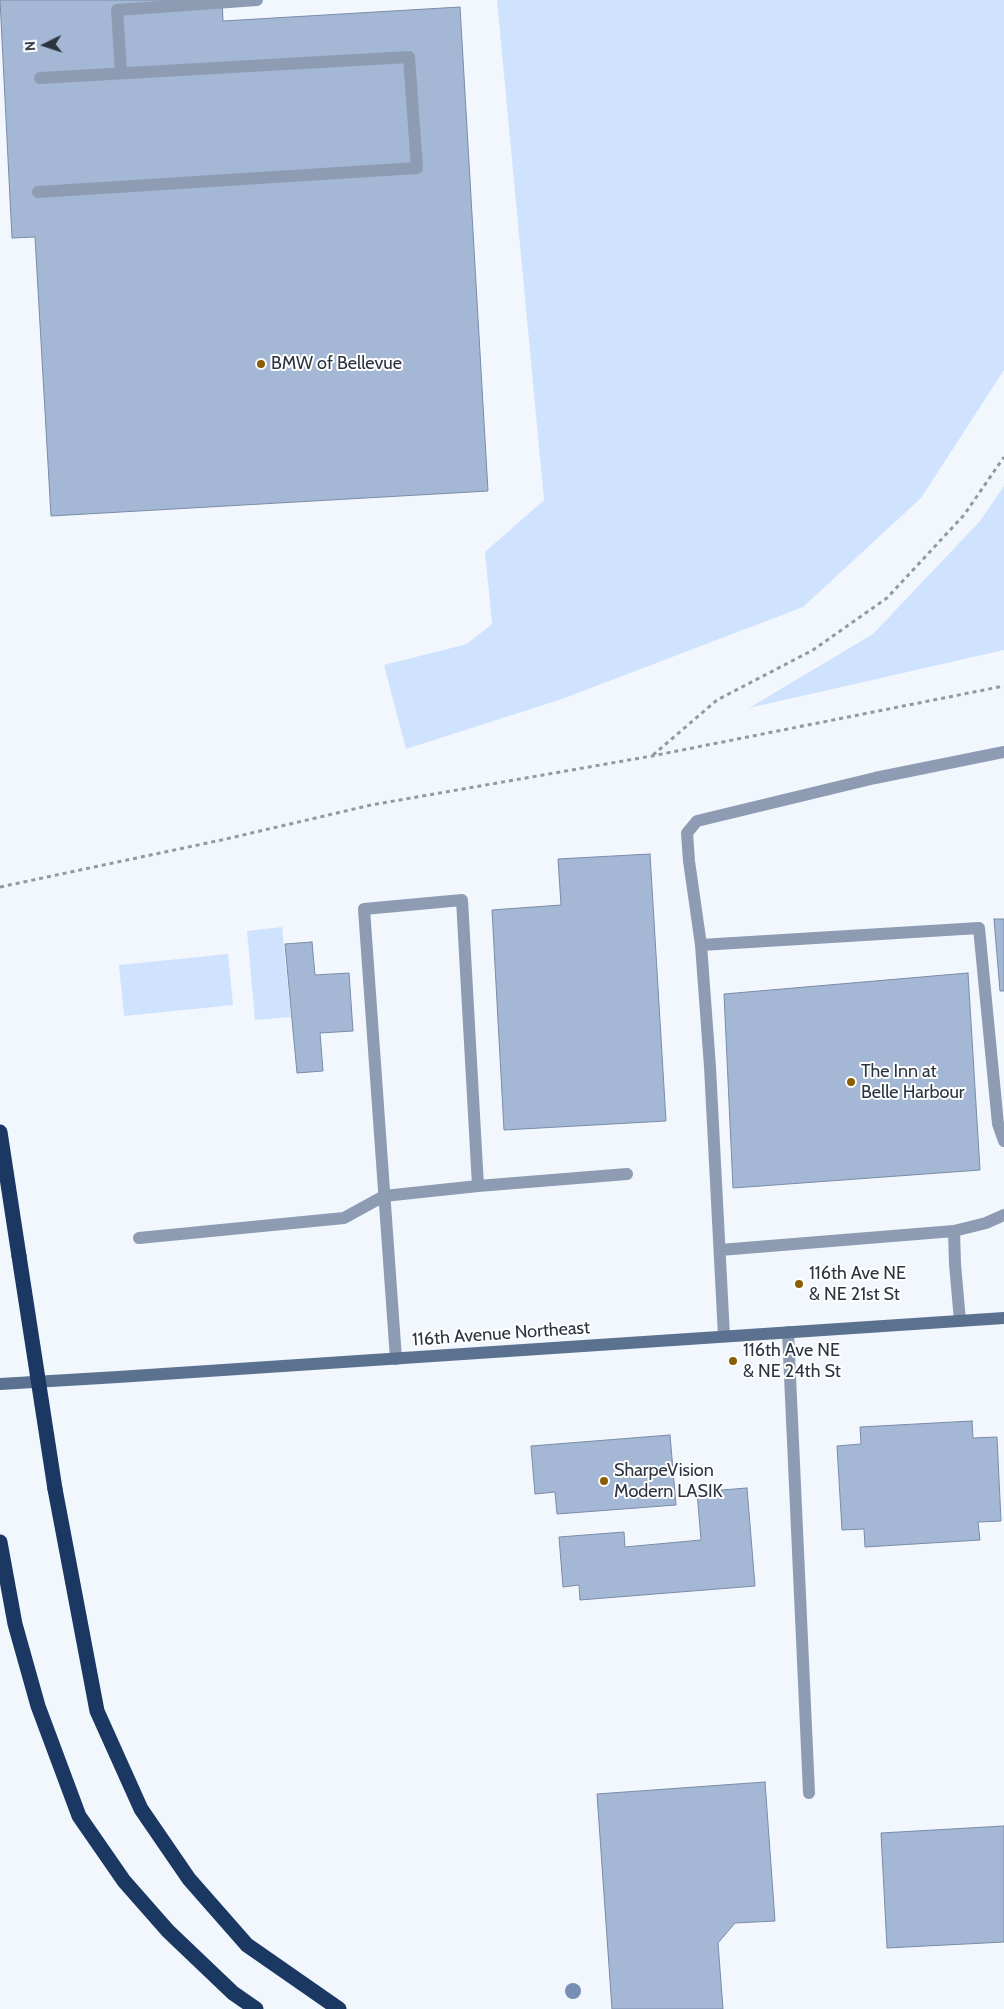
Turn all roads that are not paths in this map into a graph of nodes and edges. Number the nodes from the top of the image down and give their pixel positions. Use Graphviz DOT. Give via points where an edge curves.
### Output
graph roads {
  1 [pos="258,0"];
  2 [pos="122,72"];
  3 [pos="40,78"];
  4 [pos="38,192"];
  5 [pos="1004,752"];
  6 [pos="701,945"];
  7 [pos="0,1132"];
  8 [pos="1004,1141"];
  9 [pos="626,1174"];
  10 [pos="478,1186"];
  11 [pos="384,1196"];
  12 [pos="1004,1215"];
  13 [pos="954,1231"];
  14 [pos="139,1238"];
  15 [pos="720,1250"];
  16 [pos="1004,1318"];
  17 [pos="960,1321"];
  18 [pos="788,1332"];
  19 [pos="724,1336"];
  20 [pos="396,1359"];
  21 [pos="0,1384"];
  22 [pos="0,1542"];
  23 [pos="809,1794"];
  24 [pos="256,2009"];
  25 [pos="339,2009"];
  1 -- 2 [label="lane" via="117,10"];
  2 -- 3 [label="lane"];
  2 -- 4 [label="lane" via="410,57 417,168"];
  5 -- 6 [label="lane" via="876,778 697,821 686,833"];
  6 -- 8 [label="lane" via="979,928 998,1124"];
  6 -- 15 [label="lane"];
  7 -- 25 [label="highway, bridge" via="55,1489 97,1711 141,1809 189,1879 247,1944"];
  9 -- 10 [label="lane"];
  10 -- 11 [label="lane"];
  10 -- 11 [label="lane" via="462,900 364,909"];
  11 -- 14 [label="lane" via="344,1218"];
  11 -- 20 [label="lane"];
  12 -- 13 [label="lane"];
  13 -- 15 [label="lane"];
  13 -- 17 [label="lane"];
  15 -- 19 [label="lane"];
  16 -- 17 [label="main road, 116th Avenue Northeast"];
  17 -- 18 [label="main road, 116th Avenue Northeast"];
  18 -- 19 [label="main road, 116th Avenue Northeast"];
  18 -- 23 [label="lane"];
  19 -- 20 [label="main road, 116th Avenue Northeast"];
  20 -- 21 [label="main road, 116th Avenue Northeast"];
  22 -- 24 [label="highway" via="15,1624 38,1706 79,1816 124,1881 168,1931 233,1993"];
}
